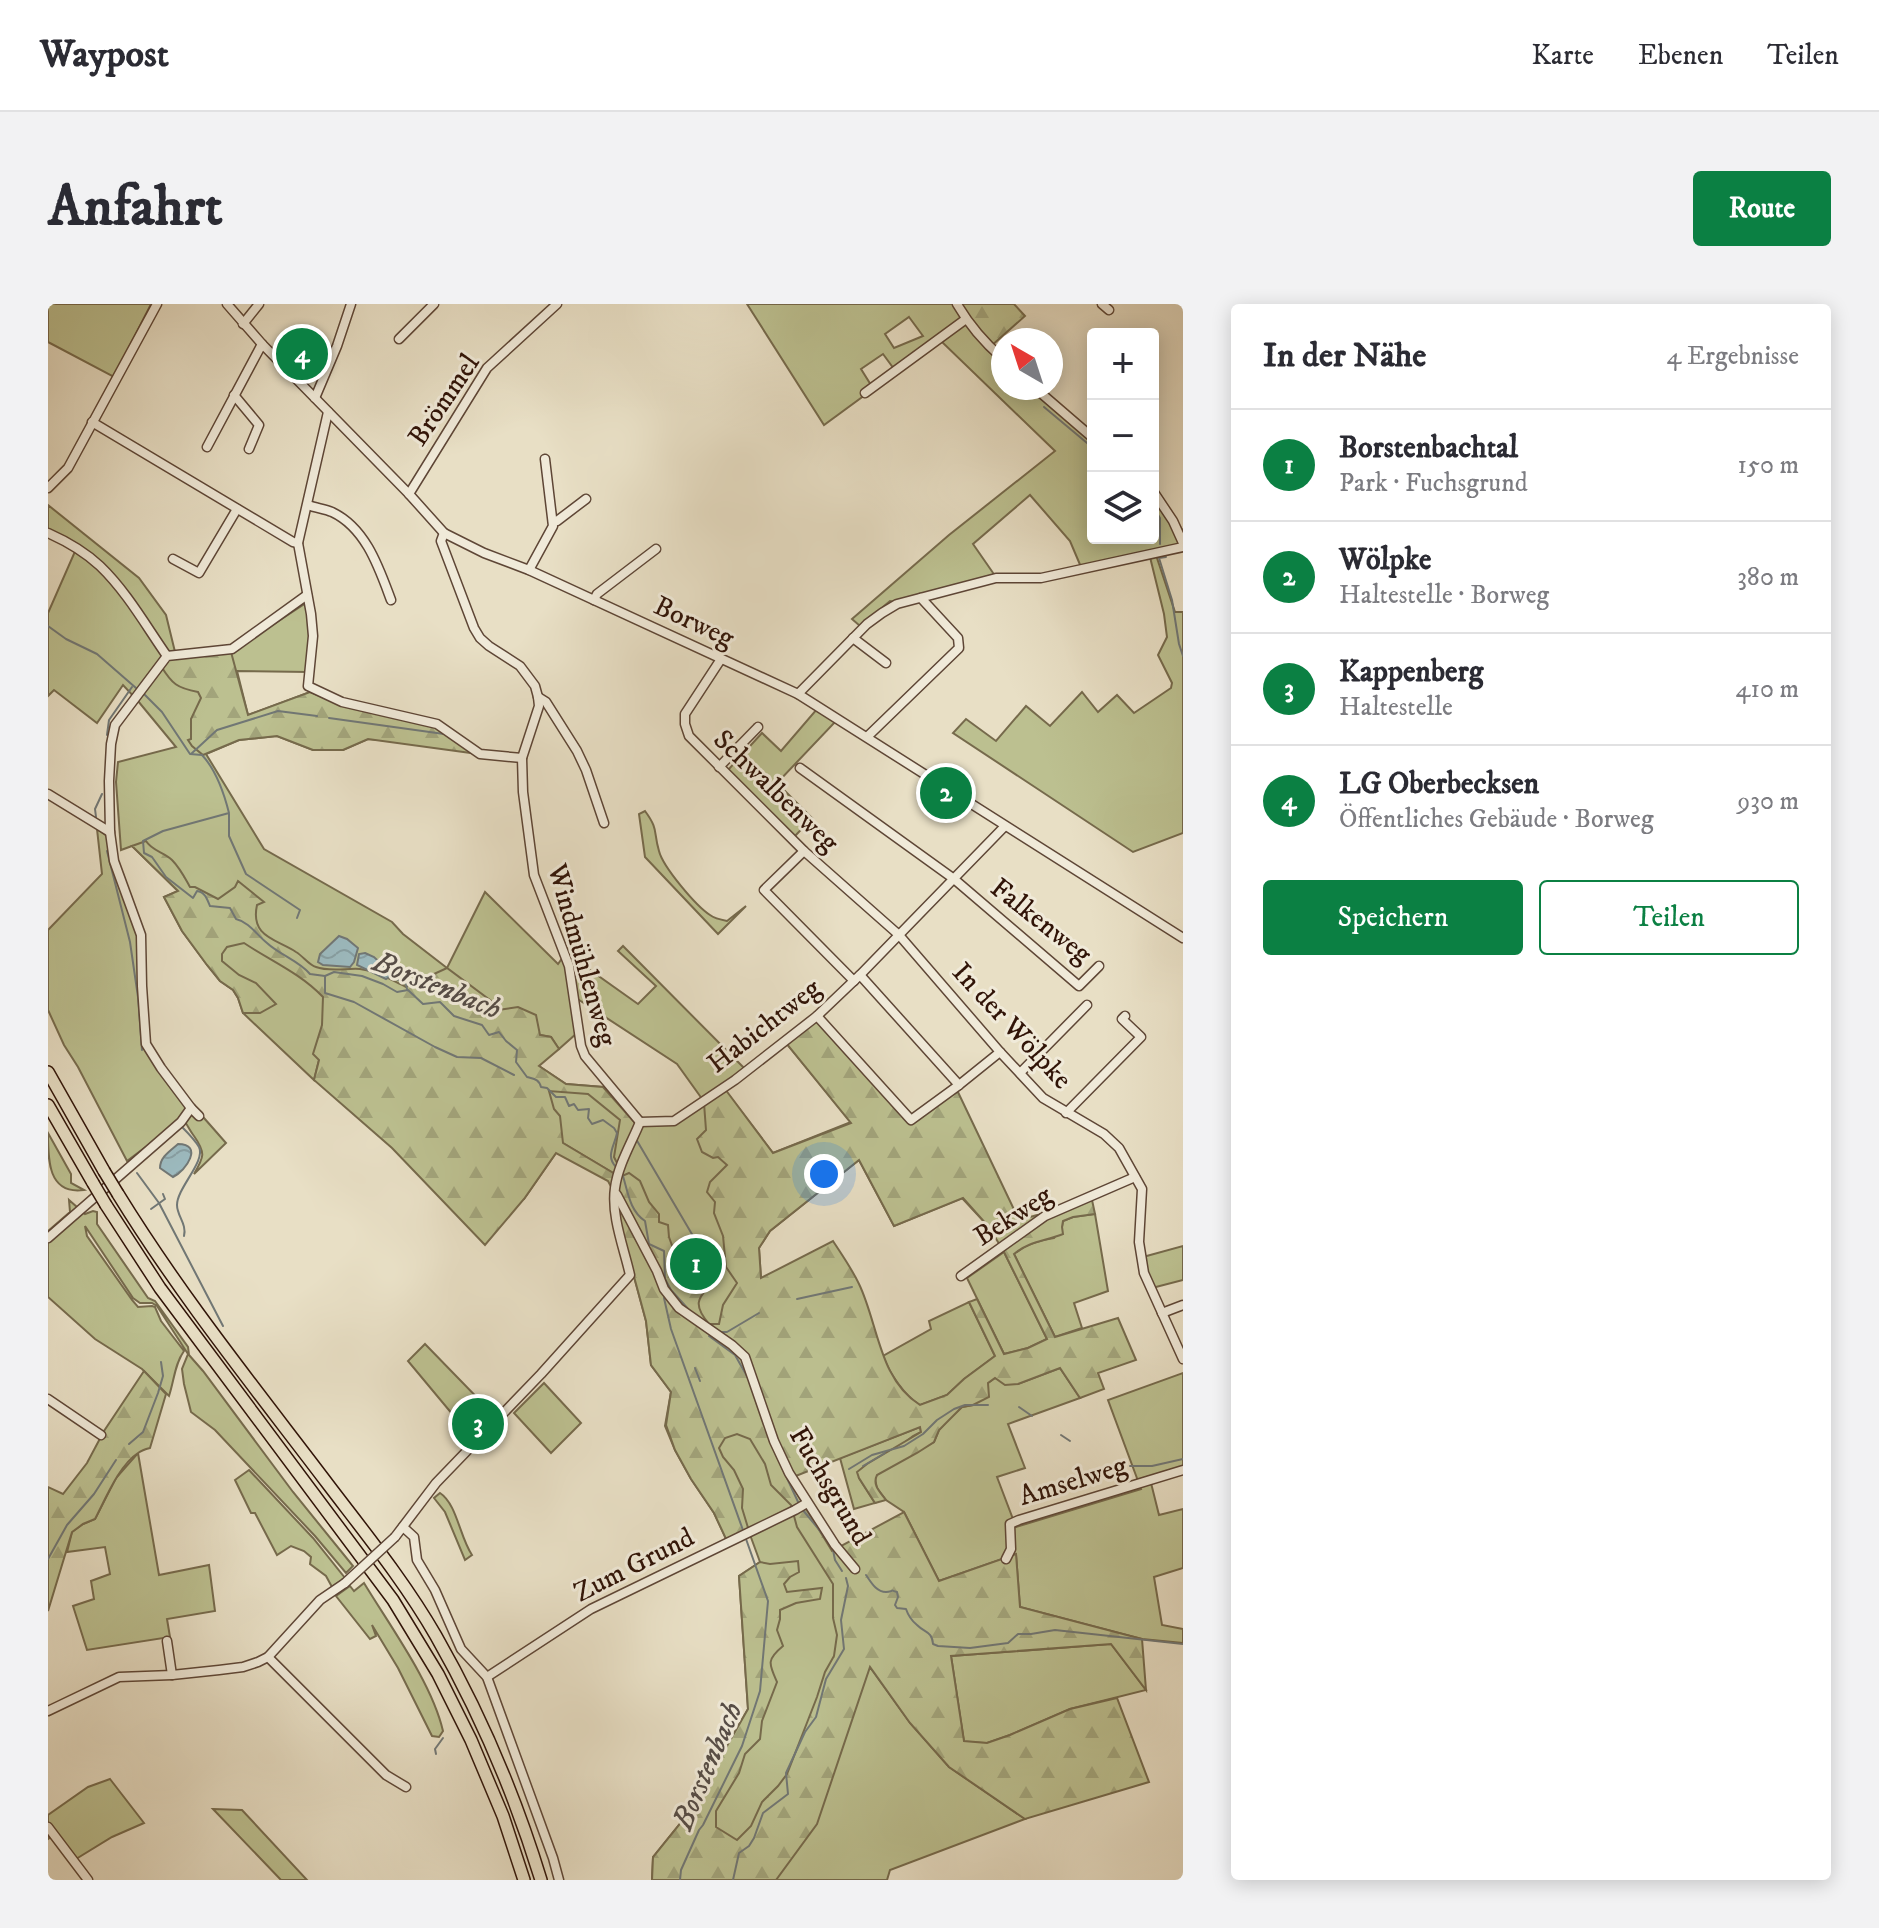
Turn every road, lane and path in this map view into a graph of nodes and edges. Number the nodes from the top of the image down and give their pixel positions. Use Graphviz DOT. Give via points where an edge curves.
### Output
graph roads {
  1 [pos="157,304"];
  2 [pos="227,304"];
  3 [pos="259,304"];
  4 [pos="351,304"];
  5 [pos="434,304"];
  6 [pos="557,304"];
  7 [pos="957,304"];
  8 [pos="966,319"];
  9 [pos="243,324"];
  10 [pos="399,339"];
  11 [pos="262,344"];
  12 [pos="991,349"];
  13 [pos="865,393"];
  14 [pos="234,395"];
  15 [pos="315,398"];
  16 [pos="1049,400"];
  17 [pos="328,412"];
  18 [pos="92,422"];
  19 [pos="1087,433"];
  20 [pos="207,447"];
  21 [pos="249,449"];
  22 [pos="545,459"];
  23 [pos="48,488"];
  24 [pos="409,494"];
  25 [pos="586,499"];
  26 [pos="1159,500"];
  27 [pos="308,505"];
  28 [pos="237,509"];
  29 [pos="553,522"];
  30 [pos="48,533"];
  31 [pos="444,533"];
  32 [pos="298,543"];
  33 [pos="1183,545"];
  34 [pos="656,549"];
  35 [pos="173,559"];
  36 [pos="529,570"];
  37 [pos="307,595"];
  38 [pos="921,598"];
  39 [pos="391,600"];
  40 [pos="594,600"];
  41 [pos="853,638"];
  42 [pos="167,656"];
  43 [pos="721,659"];
  44 [pos="886,663"];
  45 [pos="798,694"];
  46 [pos="538,697"];
  47 [pos="758,727"];
  48 [pos="868,736"];
  49 [pos="522,758"];
  50 [pos="719,767"];
  51 [pos="800,768"];
  52 [pos="48,794"];
  53 [pos="604,823"];
  54 [pos="1005,826"];
  55 [pos="110,832"];
  56 [pos="804,851"];
  57 [pos="954,879"];
  58 [pos="899,935"];
  59 [pos="1183,938"];
  60 [pos="1099,966"];
  61 [pos="857,978"];
  62 [pos="1087,1005"];
  63 [pos="817,1016"];
  64 [pos="1125,1016"];
  65 [pos="1000,1052"];
  66 [pos="48,1072"];
  67 [pos="1020,1073"];
  68 [pos="959,1085"];
  69 [pos="48,1105"];
  70 [pos="191,1108"];
  71 [pos="1066,1113"];
  72 [pos="199,1116"];
  73 [pos="640,1122"];
  74 [pos="1135,1177"];
  75 [pos="614,1191"];
  76 [pos="48,1238"];
  77 [pos="961,1276"];
  78 [pos="1183,1305"];
  79 [pos="1162,1313"];
  80 [pos="1183,1359"];
  81 [pos="48,1399"];
  82 [pos="457,1426"];
  83 [pos="101,1435"];
  84 [pos="470,1448"];
  85 [pos="1183,1470"];
  86 [pos="806,1504"];
  87 [pos="403,1527"];
  88 [pos="1006,1559"];
  89 [pos="855,1569"];
  90 [pos="167,1641"];
  91 [pos="268,1657"];
  92 [pos="172,1675"];
  93 [pos="487,1677"];
  94 [pos="48,1711"];
  95 [pos="406,1787"];
  96 [pos="48,1827"];
  97 [pos="88,1880"];
  98 [pos="524,1880"];
  99 [pos="541,1880"];
  100 [pos="559,1880"];
  1 -- 18 [label="street"];
  2 -- 9 [label="street, Borweg"];
  3 -- 9 [label="street"];
  4 -- 15 [label="street"];
  5 -- 10 [label="street"];
  6 -- 24 [label="street, Brömmel" via="487,368"];
  7 -- 8 [label="street"];
  8 -- 12 [label="street"];
  8 -- 13 [label="street"];
  9 -- 11 [label="street, Borweg"];
  11 -- 14 [label="street"];
  11 -- 15 [label="street, Borweg"];
  14 -- 20 [label="street"];
  14 -- 21 [label="street" via="259,425"];
  15 -- 17 [label="street, Borweg"];
  16 -- 19 [label="street"];
  17 -- 24 [label="street, Borweg"];
  17 -- 27 [label="street"];
  18 -- 23 [label="street" via="68,468"];
  18 -- 28 [label="street"];
  22 -- 29 [label="street"];
  24 -- 31 [label="street, Borweg"];
  25 -- 29 [label="street"];
  26 -- 33 [label="street"];
  27 -- 32 [label="street"];
  27 -- 39 [label="street" via="349,523 377,561"];
  28 -- 32 [label="street"];
  28 -- 35 [label="street" via="199,573"];
  29 -- 36 [label="street"];
  30 -- 42 [label="street" via="100,566"];
  31 -- 36 [label="street, Borweg"];
  31 -- 46 [label="street" via="441,541 474,628 489,646 520,666"];
  32 -- 37 [label="street"];
  33 -- 38 [label="street" via="1041,578 996,578"];
  34 -- 40 [label="street"];
  36 -- 40 [label="street, Borweg"];
  37 -- 42 [label="street" via="232,649"];
  37 -- 49 [label="street" via="313,636 308,686 342,702 437,724 480,754"];
  38 -- 41 [label="street" via="897,604"];
  38 -- 48 [label="street" via="958,638 959,648"];
  40 -- 43 [label="street, Borweg"];
  41 -- 44 [label="street"];
  41 -- 45 [label="street"];
  42 -- 55 [label="street" via="115,725"];
  43 -- 45 [label="street, Borweg"];
  43 -- 50 [label="street, Schwalbenweg" via="685,714 689,736"];
  45 -- 48 [label="street, Borweg"];
  46 -- 49 [label="street, Windmühlenweg"];
  46 -- 53 [label="street" via="577,751"];
  47 -- 50 [label="street"];
  48 -- 54 [label="street, Borweg"];
  49 -- 73 [label="street, Windmühlenweg" via="534,875 569,966 581,1046"];
  50 -- 56 [label="street, Schwalbenweg"];
  51 -- 57 [label="street"];
  52 -- 55 [label="street"];
  54 -- 57 [label="street"];
  54 -- 59 [label="street, Borweg"];
  55 -- 70 [label="street" via="114,861 141,935 146,1044"];
  56 -- 58 [label="street, Schwalbenweg"];
  56 -- 61 [label="street" via="764,890"];
  57 -- 58 [label="street"];
  57 -- 60 [label="street, Falkenweg" via="1079,986"];
  58 -- 61 [label="street, Habichtweg"];
  58 -- 65 [label="street, In der Wölpke"];
  61 -- 63 [label="street, Habichtweg"];
  61 -- 68 [label="street"];
  62 -- 67 [label="street"];
  63 -- 68 [label="street" via="911,1120"];
  63 -- 73 [label="street, Habichtweg" via="674,1121"];
  64 -- 71 [label="street" via="1122,1019 1141,1037"];
  65 -- 67 [label="street, In der Wölpke"];
  65 -- 68 [label="street"];
  66 -- 99 [label="highway, bridge" via="174,1280 435,1634 504,1775"];
  67 -- 71 [label="street, In der Wölpke"];
  69 -- 98 [label="highway, bridge" via="160,1288 400,1611 471,1740"];
  70 -- 72 [label="street"];
  70 -- 76 [label="street"];
  71 -- 74 [label="street, In der Wölpke" via="1114,1143"];
  73 -- 75 [label="street"];
  74 -- 77 [label="street, Bekweg" via="1045,1216"];
  74 -- 79 [label="street, In der Wölpke" via="1142,1189 1141,1260"];
  75 -- 84 [label="street" via="630,1275"];
  75 -- 86 [label="street, Fuchsgrund" via="664,1289 679,1308 745,1357 774,1441"];
  78 -- 79 [label="street"];
  79 -- 80 [label="street, In der Wölpke"];
  81 -- 83 [label="street"];
  82 -- 84 [label="street"];
  84 -- 87 [label="street"];
  85 -- 88 [label="street, Amselweg" via="1010,1524"];
  86 -- 89 [label="street, Fuchsgrund"];
  86 -- 93 [label="street, Zum Grund" via="591,1609"];
  87 -- 91 [label="street, bridge" via="320,1600"];
  87 -- 93 [label="street" via="414,1537 417,1560 461,1649"];
  90 -- 92 [label="street"];
  91 -- 92 [label="street" via="243,1667"];
  91 -- 95 [label="street" via="386,1775"];
  92 -- 94 [label="street" via="119,1677"];
  93 -- 100 [label="street"];
  96 -- 97 [label="street"];
}
